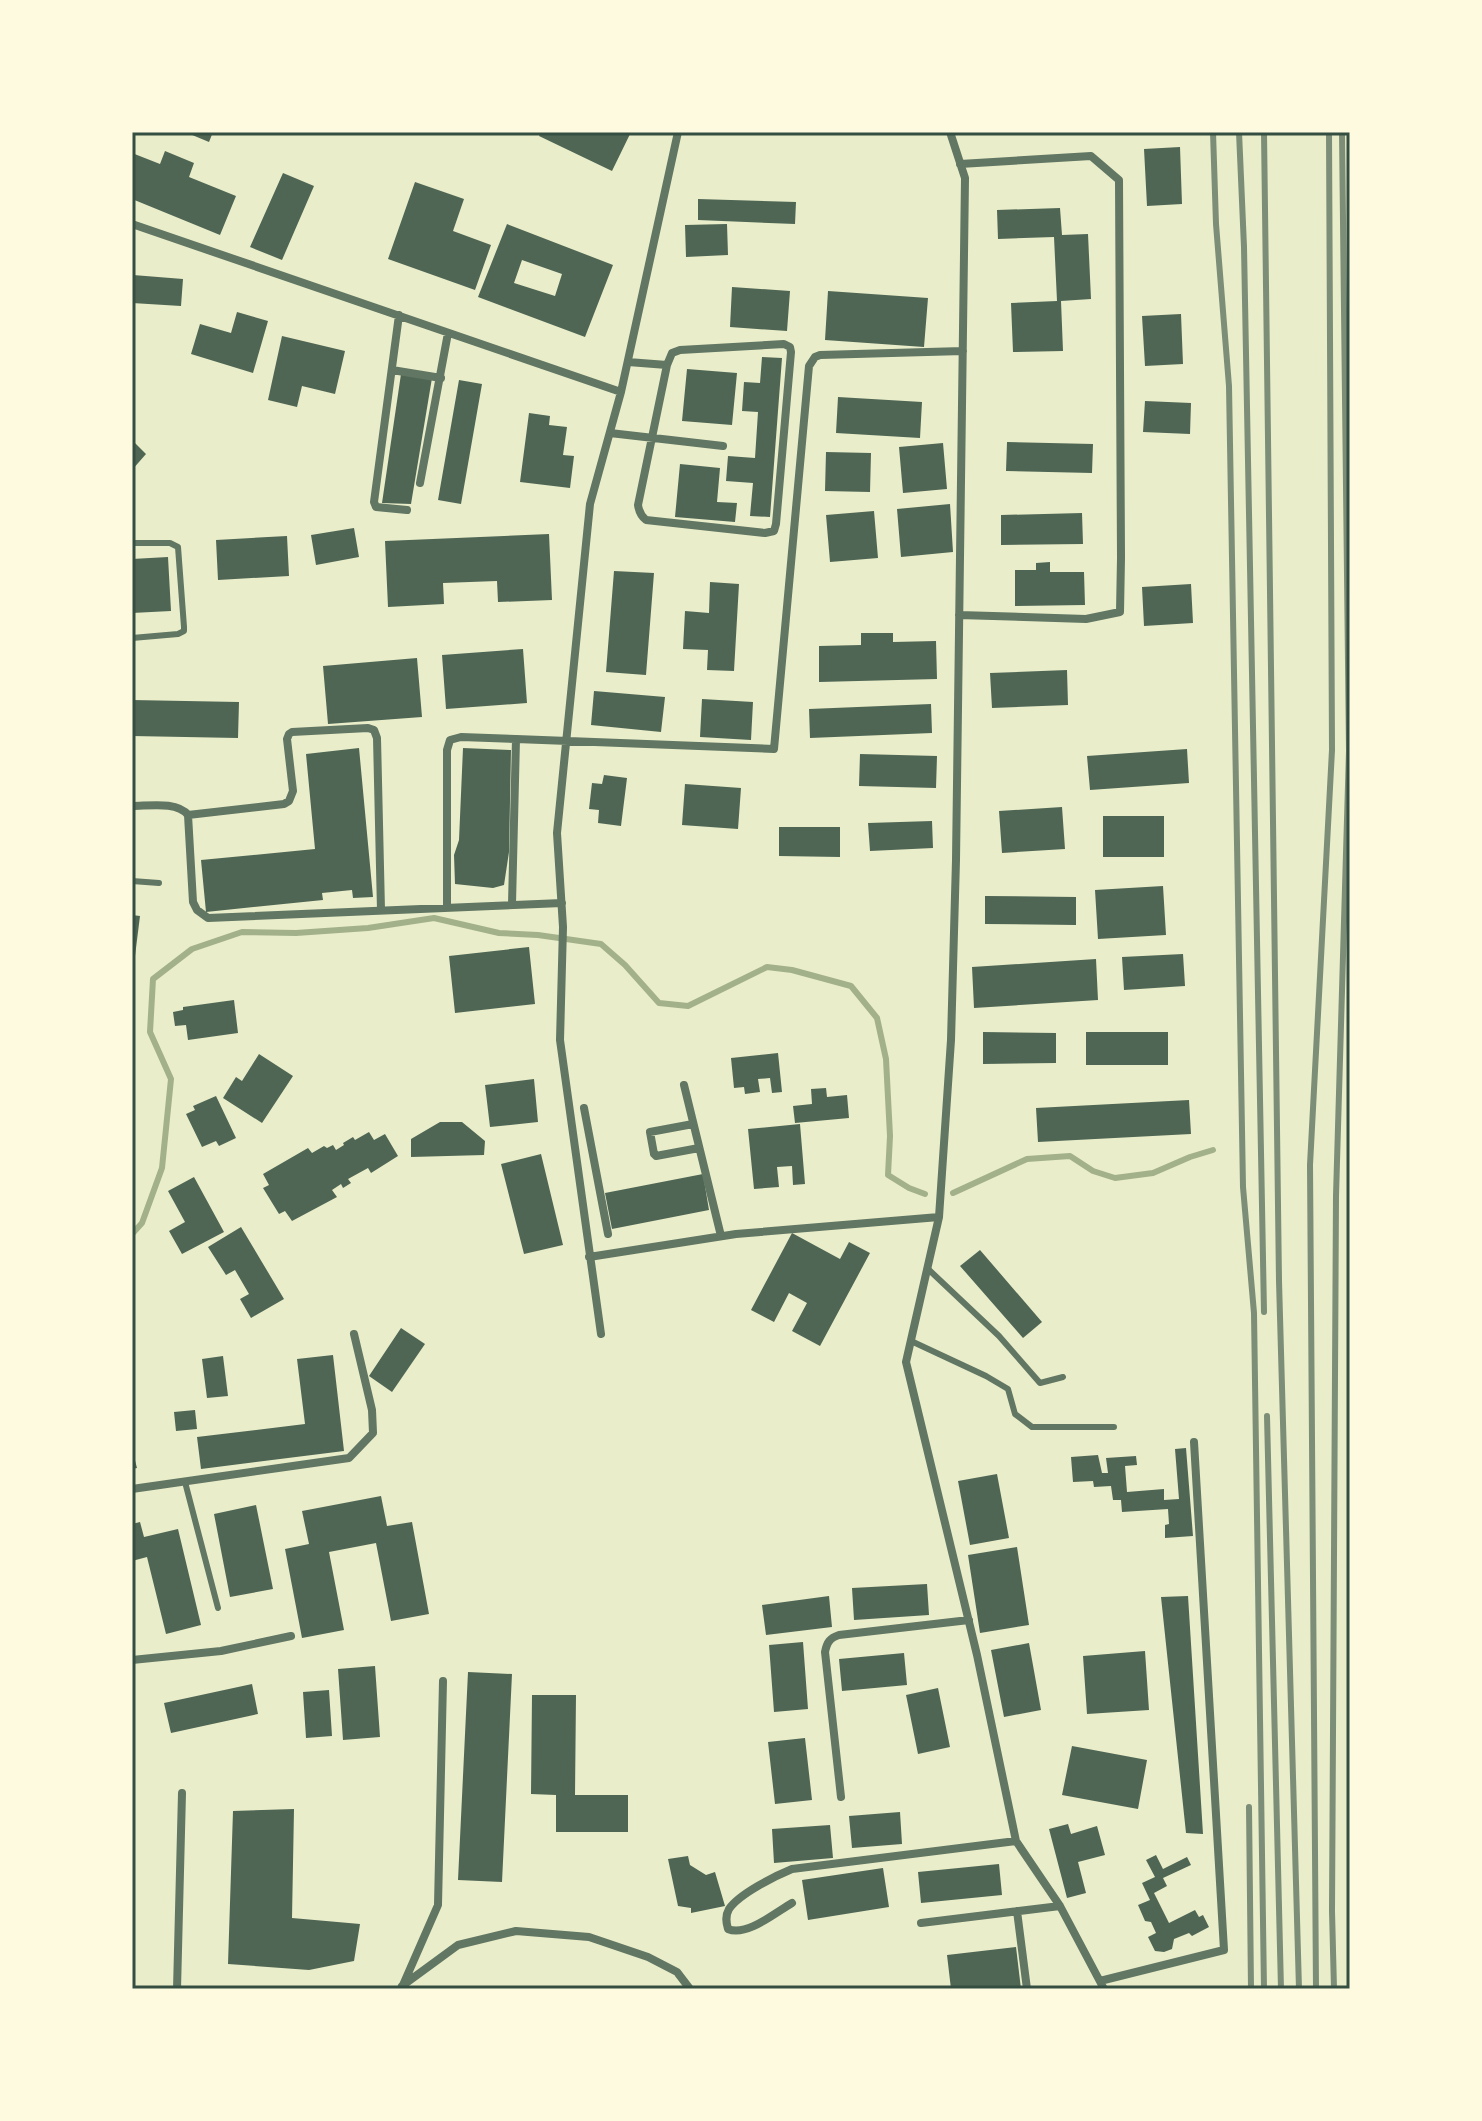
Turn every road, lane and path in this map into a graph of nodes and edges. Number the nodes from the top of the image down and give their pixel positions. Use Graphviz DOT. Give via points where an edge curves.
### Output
graph roads {
  1 [pos="678,132"];
  2 [pos="950,132"];
  3 [pos="960,164"];
  4 [pos="132,224"];
  5 [pos="399,315"];
  6 [pos="448,333"];
  7 [pos="963,351"];
  8 [pos="628,362"];
  9 [pos="667,365"];
  10 [pos="392,370"];
  11 [pos="441,378"];
  12 [pos="788,388"];
  13 [pos="807,390"];
  14 [pos="621,392"];
  15 [pos="610,433"];
  16 [pos="652,439"];
  17 [pos="723,446"];
  18 [pos="782,458"];
  19 [pos="801,460"];
  20 [pos="420,483"];
  21 [pos="407,510"];
  22 [pos="132,543"];
  23 [pos="959,615"];
  24 [pos="132,638"];
  25 [pos="516,739"];
  26 [pos="566,742"];
  27 [pos="132,806"];
  28 [pos="188,815"];
  29 [pos="132,881"];
  30 [pos="159,883"];
  31 [pos="562,903"];
  32 [pos="512,904"];
  33 [pos="447,907"];
  34 [pos="381,910"];
  35 [pos="684,1085"];
  36 [pos="571,1118"];
  37 [pos="693,1124"];
  38 [pos="588,1131"];
  39 [pos="572,1133"];
  40 [pos="699,1148"];
  41 [pos="604,1212"];
  42 [pos="583,1215"];
  43 [pos="939,1217"];
  44 [pos="608,1234"];
  45 [pos="721,1236"];
  46 [pos="589,1257"];
  47 [pos="927,1268"];
  48 [pos="354,1334"];
  49 [pos="601,1334"];
  50 [pos="911,1341"];
  51 [pos="1063,1377"];
  52 [pos="1114,1427"];
  53 [pos="1194,1442"];
  54 [pos="185,1482"];
  55 [pos="132,1489"];
  56 [pos="218,1608"];
  57 [pos="969,1620"];
  58 [pos="291,1636"];
  59 [pos="132,1660"];
  60 [pos="443,1681"];
  61 [pos="182,1793"];
  62 [pos="841,1797"];
  63 [pos="1016,1841"];
  64 [pos="792,1903"];
  65 [pos="1060,1906"];
  66 [pos="1017,1911"];
  67 [pos="921,1923"];
  68 [pos="1102,1985"];
  69 [pos="402,1988"];
  70 [pos="177,1989"];
  71 [pos="690,1989"];
  72 [pos="1027,1989"];
  1 -- 8 [label="street"];
  2 -- 3 [label="street"];
  3 -- 7 [label="street" via="965,178"];
  3 -- 23 [label="street" via="1091,156 1119,180 1121,558 1120,612 1086,619"];
  4 -- 5 [label="street"];
  5 -- 6 [label="street"];
  5 -- 10 [label="street"];
  6 -- 11 [label="street"];
  6 -- 14 [label="street"];
  7 -- 13 [label="street" via="820,355 809,366"];
  7 -- 23 [label="street"];
  8 -- 9 [label="street"];
  8 -- 14 [label="street"];
  9 -- 12 [label="street" via="672,353 680,350 784,344 791,352"];
  9 -- 16 [label="street"];
  10 -- 11 [label="street"];
  10 -- 21 [label="street" via="374,502 376,507"];
  11 -- 20 [label="street"];
  12 -- 13 [label="street"];
  12 -- 18 [label="street"];
  13 -- 19 [label="street"];
  14 -- 15 [label="street"];
  15 -- 16 [label="street"];
  15 -- 26 [label="street" via="590,504"];
  16 -- 17 [label="street"];
  16 -- 18 [label="street" via="638,505 646,520 774,531"];
  18 -- 19 [label="street"];
  19 -- 26 [label="street" via="774,749"];
  22 -- 24 [label="lane" via="178,547 184,627 178,634"];
  23 -- 43 [label="street" via="951,1025"];
  25 -- 26 [label="street"];
  25 -- 32 [label="street"];
  25 -- 33 [label="street" via="455,737 447,745"];
  26 -- 31 [label="street" via="557,833"];
  27 -- 28 [label="street" via="176,807"];
  28 -- 34 [label="street" via="193,902 208,918"];
  28 -- 34 [label="street" via="289,801 293,791 287,739 292,732 374,730"];
  29 -- 30 [label="lane"];
  31 -- 32 [label="street"];
  31 -- 36 [label="street" via="560,1040"];
  32 -- 33 [label="street"];
  33 -- 34 [label="street"];
  35 -- 37 [label="street"];
  36 -- 38 [label="street" via="585,1112"];
  36 -- 39 [label="street"];
  37 -- 40 [label="street"];
  37 -- 40 [label="street" via="650,1132 654,1154"];
  38 -- 39 [label="street"];
  38 -- 41 [label="street"];
  39 -- 42 [label="street"];
  40 -- 45 [label="street"];
  41 -- 42 [label="street"];
  41 -- 44 [label="street"];
  42 -- 46 [label="street"];
  43 -- 45 [label="street"];
  43 -- 47 [label="street"];
  45 -- 46 [label="street"];
  46 -- 49 [label="street"];
  47 -- 50 [label="street"];
  47 -- 51 [label="lane" via="1040,1383"];
  48 -- 54 [label="street" via="373,1433 349,1458"];
  50 -- 52 [label="lane" via="1008,1389 1015,1414 1032,1427"];
  50 -- 57 [label="street" via="906,1362"];
  53 -- 68 [label="street" via="1224,1950"];
  54 -- 55 [label="street"];
  54 -- 56 [label="lane"];
  57 -- 62 [label="street" via="839,1635 828,1642"];
  57 -- 63 [label="street"];
  58 -- 59 [label="street" via="221,1651"];
  60 -- 69 [label="street" via="438,1905"];
  61 -- 70 [label="street"];
  63 -- 64 [label="street" via="792,1869 728,1910 728,1929 746,1931"];
  63 -- 65 [label="street"];
  65 -- 66 [label="street"];
  65 -- 68 [label="street"];
  66 -- 67 [label="street"];
  66 -- 72 [label="street"];
  69 -- 71 [label="street" via="458,1945 516,1931 589,1937 648,1957 677,1972"];
}
